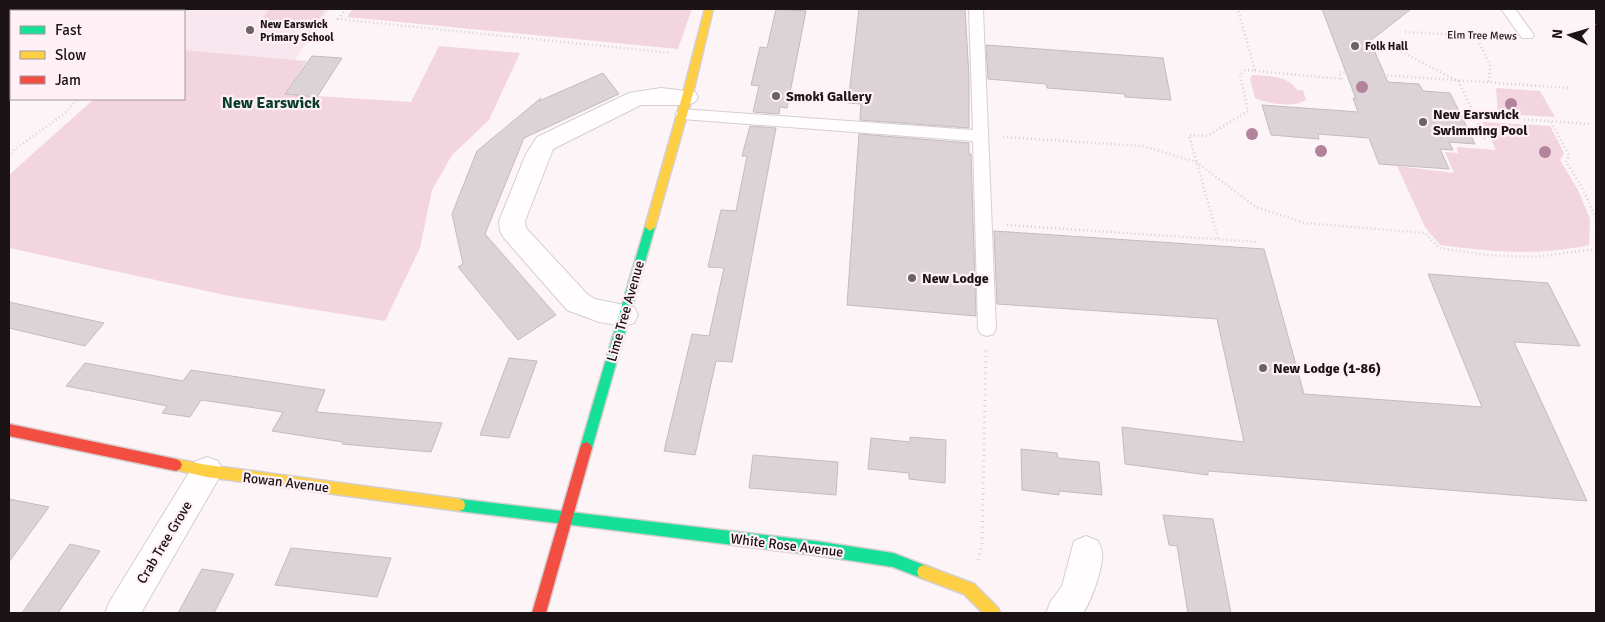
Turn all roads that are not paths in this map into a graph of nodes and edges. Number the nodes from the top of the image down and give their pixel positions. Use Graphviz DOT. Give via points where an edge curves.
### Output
graph roads {
  1 [pos="710,9"];
  2 [pos="976,9"];
  3 [pos="1508,9"];
  4 [pos="1527,35"];
  5 [pos="684,106"];
  6 [pos="982,136"];
  7 [pos="624,314"];
  8 [pos="987,329"];
  9 [pos="9,430"];
  10 [pos="207,471"];
  11 [pos="565,519"];
  12 [pos="1086,552"];
  13 [pos="122,613"];
  14 [pos="539,613"];
  15 [pos="993,613"];
  16 [pos="1064,613"];
  1 -- 5 [label="street, Lime Tree Avenue"];
  2 -- 6 [label="lane"];
  3 -- 4 [label="lane, Elm Tree Mews"];
  5 -- 6 [label="lane"];
  5 -- 7 [label="street, Lime Tree Avenue"];
  5 -- 7 [label="street" via="661,96 637,98 545,143 512,221 513,231 577,302 596,311"];
  6 -- 8 [label="lane"];
  7 -- 11 [label="street, Lime Tree Avenue"];
  9 -- 10 [label="street, Rowan Avenue"];
  10 -- 11 [label="street, Rowan Avenue"];
  10 -- 13 [label="street, Crab Tree Grove"];
  11 -- 14 [label="street, Lime Tree Avenue"];
  11 -- 15 [label="street, White Rose Avenue" via="893,560 969,589"];
  12 -- 16 [label="street" via="1077,593"];
}
